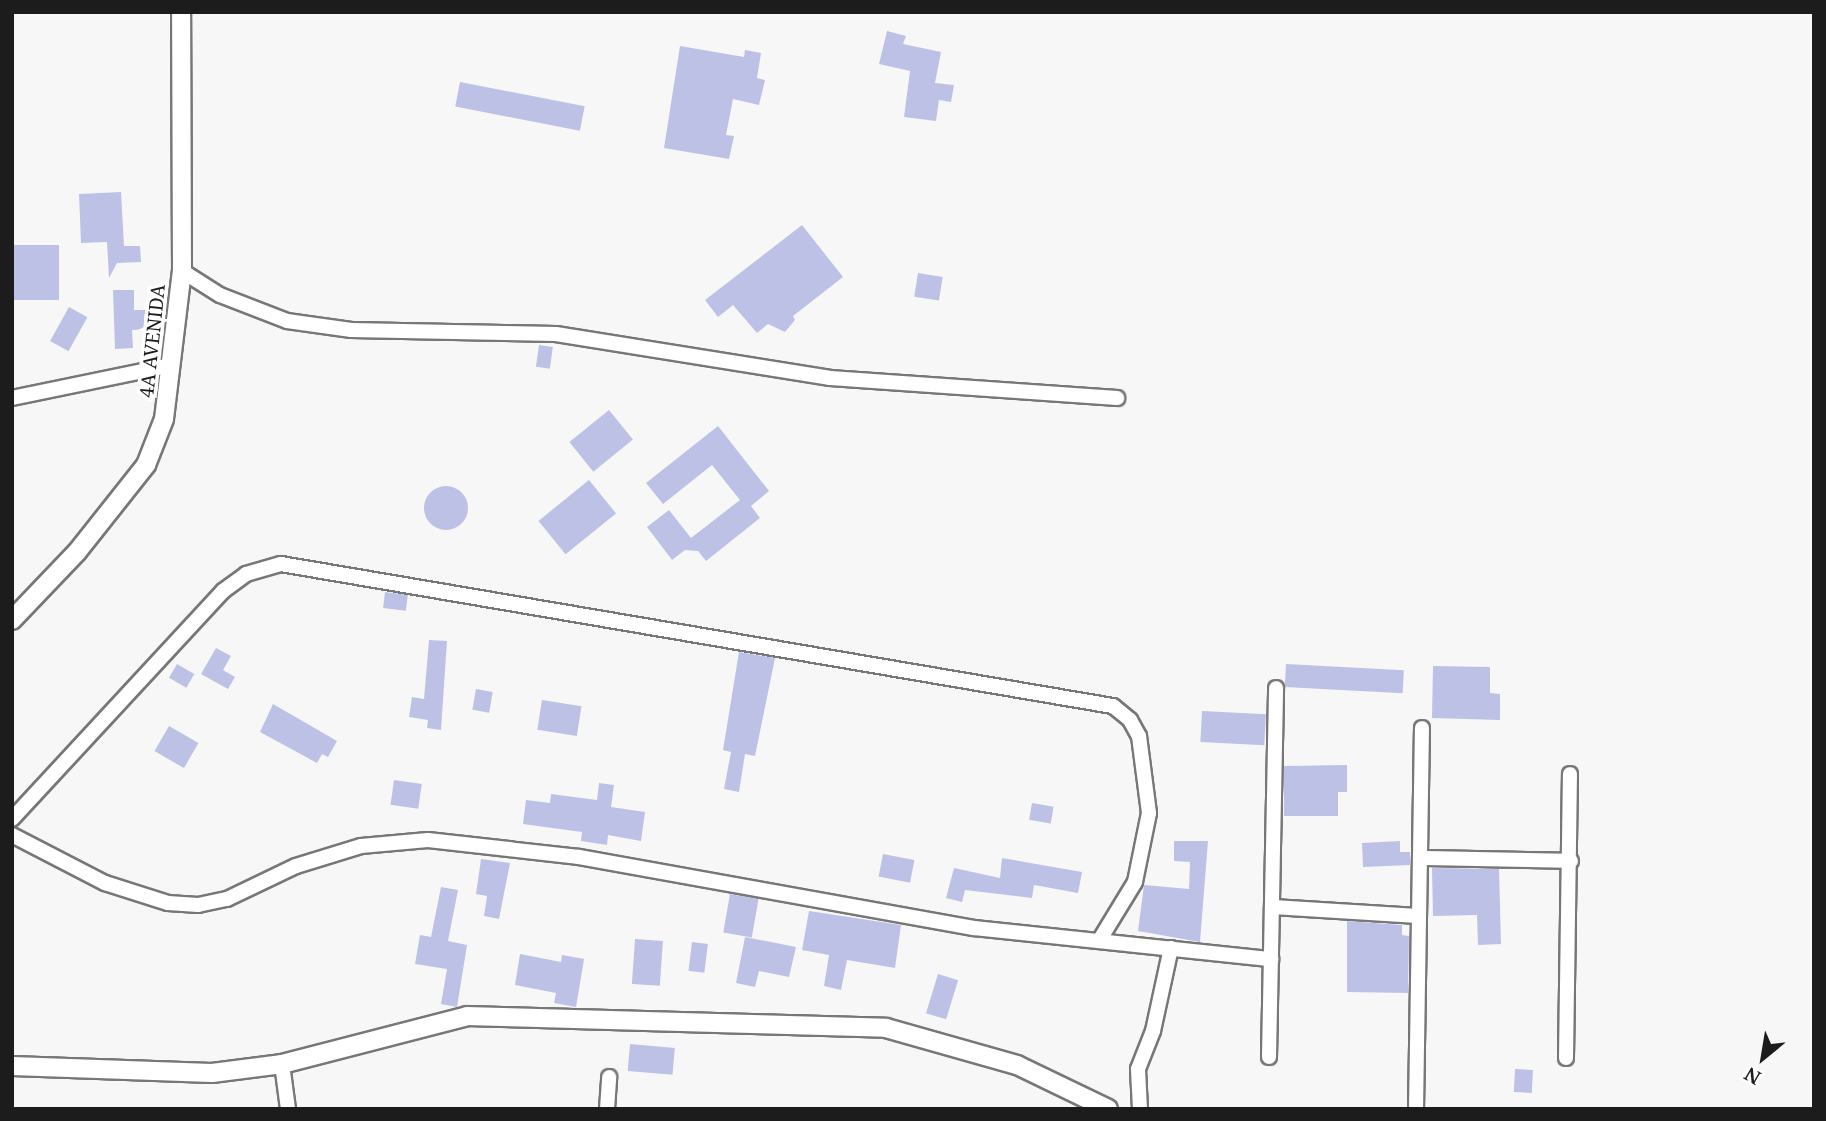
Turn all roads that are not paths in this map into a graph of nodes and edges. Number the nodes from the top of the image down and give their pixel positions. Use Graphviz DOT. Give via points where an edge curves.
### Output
graph roads {
  1 [pos="181,12"];
  2 [pos="181,271"];
  3 [pos="172,365"];
  4 [pos="12,398"];
  5 [pos="1117,398"];
  6 [pos="12,620"];
  7 [pos="1276,688"];
  8 [pos="1422,728"];
  9 [pos="1570,774"];
  10 [pos="12,819"];
  11 [pos="12,835"];
  12 [pos="1420,858"];
  13 [pos="1571,861"];
  14 [pos="1272,906"];
  15 [pos="1419,916"];
  16 [pos="1099,941"];
  17 [pos="1171,948"];
  18 [pos="1271,959"];
  19 [pos="1269,1057"];
  20 [pos="1566,1058"];
  21 [pos="282,1064"];
  22 [pos="12,1066"];
  23 [pos="609,1077"];
  24 [pos="288,1109"];
  25 [pos="607,1109"];
  26 [pos="1108,1109"];
  27 [pos="1140,1109"];
  28 [pos="1416,1109"];
  1 -- 2 [label="street, 4A AVENIDA"];
  2 -- 3 [label="street, 4A AVENIDA"];
  2 -- 5 [label="street" via="220,295 286,321 351,331 556,334 830,378"];
  3 -- 4 [label="street"];
  3 -- 6 [label="street, 4A AVENIDA" via="164,419 146,465 77,552"];
  7 -- 14 [label="street"];
  8 -- 12 [label="street"];
  9 -- 13 [label="street"];
  10 -- 16 [label="street" via="223,591 246,574 281,564 1112,706 1130,720 1139,736 1149,813 1135,882"];
  11 -- 16 [label="street" via="105,883 178,904 227,899 296,866 361,846 428,840 579,857 974,928"];
  12 -- 13 [label="street"];
  12 -- 15 [label="street"];
  13 -- 20 [label="street"];
  14 -- 15 [label="street"];
  14 -- 18 [label="street"];
  15 -- 28 [label="street"];
  16 -- 17 [label="street"];
  17 -- 18 [label="street"];
  17 -- 27 [label="street" via="1153,1031 1138,1069"];
  18 -- 19 [label="street"];
  21 -- 22 [label="street" via="155,1074"];
  21 -- 24 [label="street"];
  21 -- 26 [label="street" via="467,1016 886,1028 1017,1065"];
  23 -- 25 [label="street"];
}
